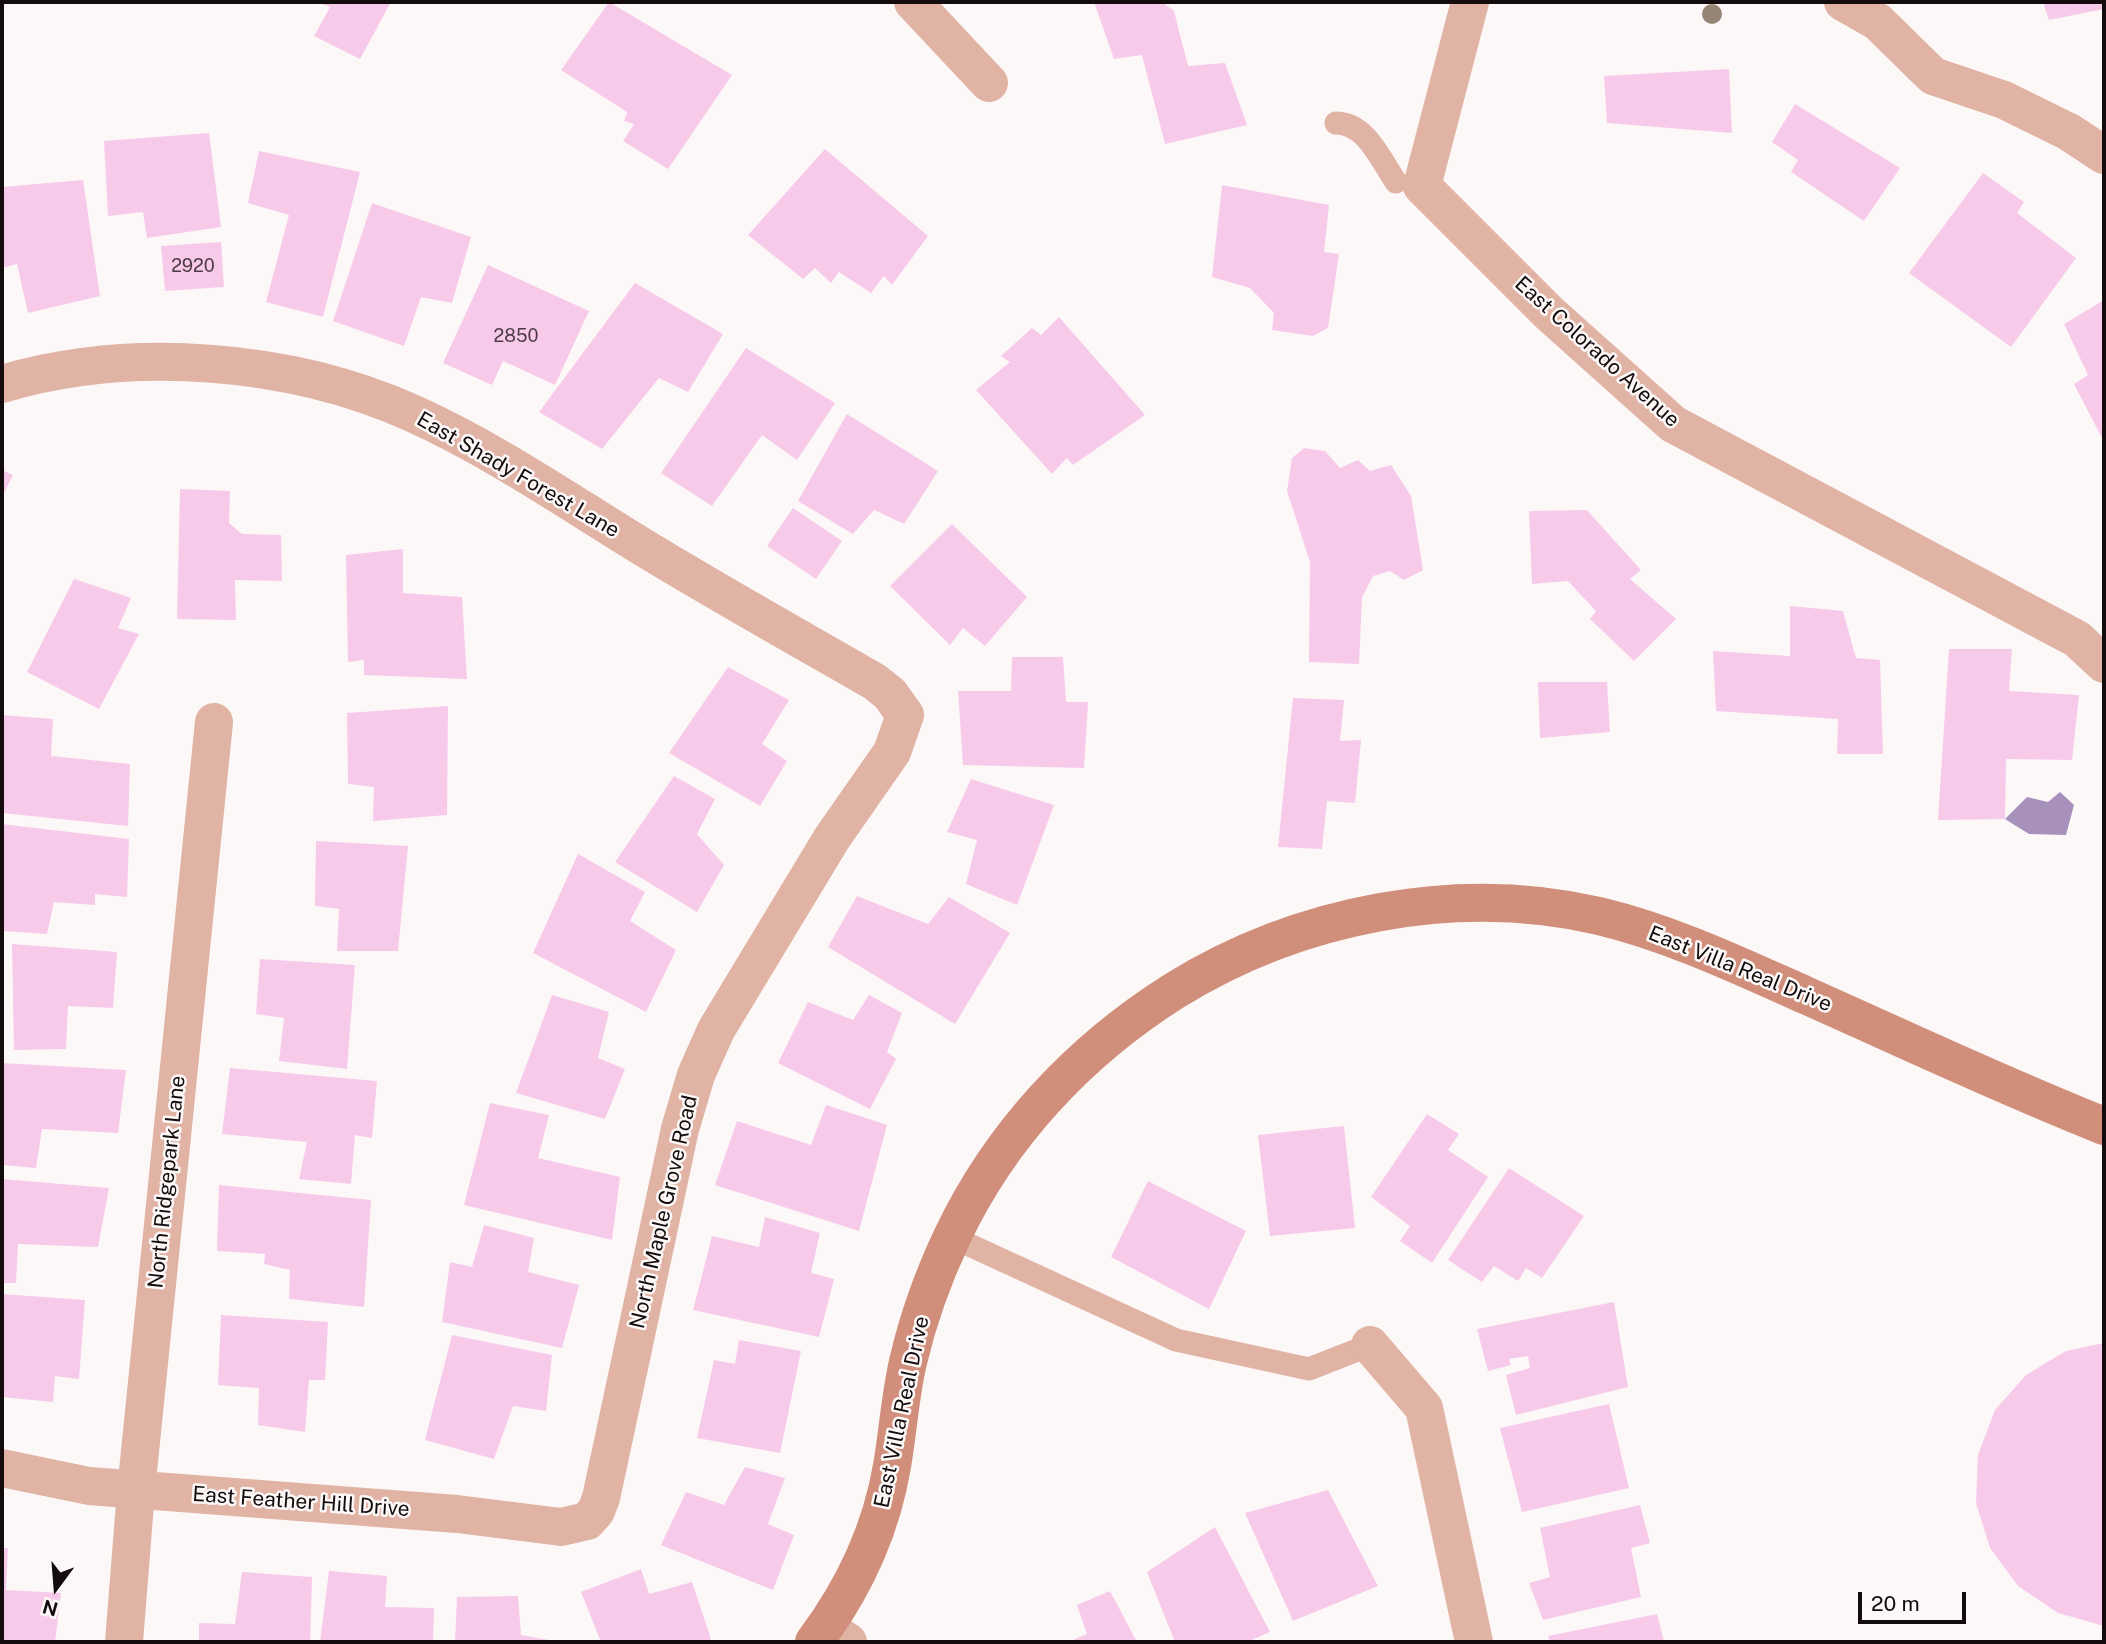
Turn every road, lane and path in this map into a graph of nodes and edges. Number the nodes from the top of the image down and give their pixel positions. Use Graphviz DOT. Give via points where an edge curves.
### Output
graph roads {
  1 [pos="913,2"];
  2 [pos="1470,2"];
  3 [pos="1843,2"];
  4 [pos="989,83"];
  5 [pos="1336,123"];
  6 [pos="2104,155"];
  7 [pos="1409,184"];
  8 [pos="2,384"];
  9 [pos="2104,664"];
  10 [pos="905,715"];
  11 [pos="214,722"];
  12 [pos="2104,1126"];
  13 [pos="952,1237"];
  14 [pos="1370,1345"];
  15 [pos="2,1468"];
  16 [pos="136,1491"];
  17 [pos="596,1511"];
  18 [pos="829,1637"];
  19 [pos="124,1642"];
  20 [pos="1474,1642"];
  1 -- 4 [label="street"];
  2 -- 7 [label="street"];
  3 -- 6 [label="street" via="1878,22 1933,76 2004,100"];
  5 -- 7 [label="lane" via="1349,123 1360,131"];
  7 -- 9 [label="street, East Colorado Avenue" via="1673,424 2077,639"];
  8 -- 10 [label="street, East Shady Forest Lane" via="51,371 175,363 278,374 411,412 875,682"];
  10 -- 17 [label="street, North Maple Grove Road" via="892,752 832,838 716,1030 696,1075 680,1129"];
  11 -- 16 [label="street, North Ridgepark Lane"];
  12 -- 13 [label="street, East Villa Real Drive" via="1719,956 1656,933 1549,907 1421,907 1372,913 1283,937 1196,978 1139,1013 1042,1101 1008,1143"];
  13 -- 14 [label="lane" via="1176,1340 1309,1369"];
  13 -- 18 [label="street, East Villa Real Drive" via="926,1298 907,1365 881,1514"];
  14 -- 20 [label="street" via="1424,1408"];
  15 -- 16 [label="street, East Feather Hill Drive" via="51,1480"];
  16 -- 17 [label="street, East Feather Hill Drive" via="445,1513 561,1527 587,1521"];
  16 -- 19 [label="street, North Ridgepark Lane"];
}
